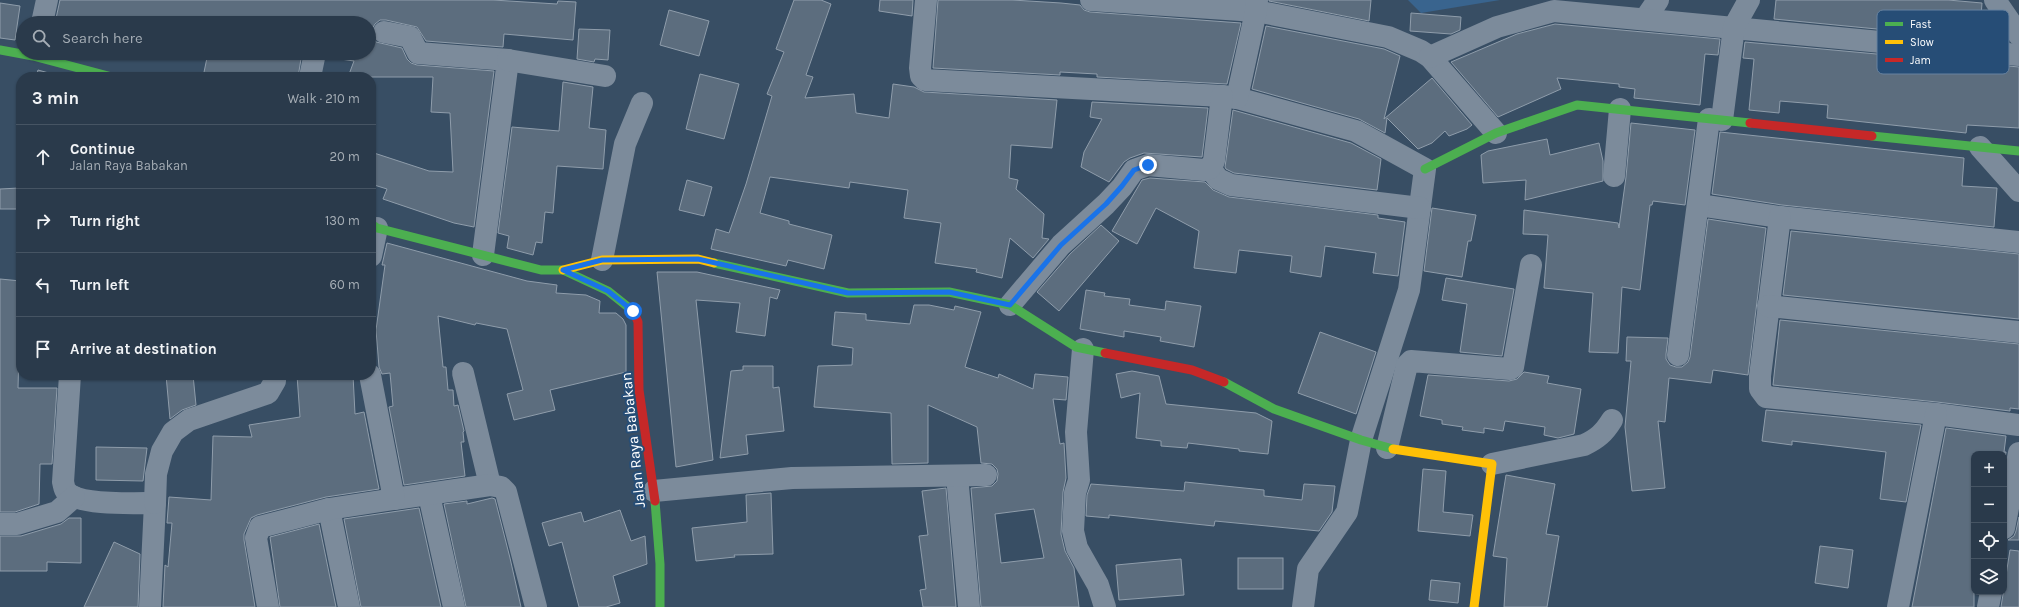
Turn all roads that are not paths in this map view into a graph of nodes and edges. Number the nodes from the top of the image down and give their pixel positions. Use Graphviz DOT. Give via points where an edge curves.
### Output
graph roads {
  1 [pos="47,0"];
  2 [pos="926,0"];
  3 [pos="1091,0"];
  4 [pos="1658,0"];
  5 [pos="1749,0"];
  6 [pos="1995,0"];
  7 [pos="1257,6"];
  8 [pos="2002,10"];
  9 [pos="44,16"];
  10 [pos="1645,19"];
  11 [pos="2009,20"];
  12 [pos="1734,27"];
  13 [pos="384,32"];
  14 [pos="2019,35"];
  15 [pos="1877,41"];
  16 [pos="0,50"];
  17 [pos="16,52"];
  18 [pos="2009,54"];
  19 [pos="2019,55"];
  20 [pos="1430,57"];
  21 [pos="52,60"];
  22 [pos="314,60"];
  23 [pos="508,60"];
  24 [pos="94,72"];
  25 [pos="311,72"];
  26 [pos="605,76"];
  27 [pos="1230,97"];
  28 [pos="642,104"];
  29 [pos="1620,109"];
  30 [pos="1716,120"];
  31 [pos="1496,133"];
  32 [pos="1980,147"];
  33 [pos="2019,150"];
  34 [pos="1210,168"];
  35 [pos="1425,168"];
  36 [pos="1614,176"];
  37 [pos="2019,191"];
  38 [pos="1699,205"];
  39 [pos="1420,208"];
  40 [pos="1780,217"];
  41 [pos="376,227"];
  42 [pos="2019,242"];
  43 [pos="483,255"];
  44 [pos="602,260"];
  45 [pos="1531,265"];
  46 [pos="563,270"];
  47 [pos="1010,305"];
  48 [pos="1768,306"];
  49 [pos="2019,332"];
  50 [pos="1083,349"];
  51 [pos="1678,355"];
  52 [pos="463,373"];
  53 [pos="70,380"];
  54 [pos="275,380"];
  55 [pos="371,380"];
  56 [pos="1936,414"];
  57 [pos="1612,420"];
  58 [pos="2019,425"];
  59 [pos="1361,440"];
  60 [pos="1387,448"];
  61 [pos="2019,453"];
  62 [pos="1492,464"];
  63 [pos="986,475"];
  64 [pos="957,476"];
  65 [pos="490,485"];
  66 [pos="654,491"];
  67 [pos="429,495"];
  68 [pos="74,497"];
  69 [pos="394,499"];
  70 [pos="155,503"];
  71 [pos="329,509"];
  72 [pos="2005,523"];
  73 [pos="0,524"];
  74 [pos="1990,595"];
  75 [pos="150,607"];
  76 [pos="268,607"];
  77 [pos="350,607"];
  78 [pos="454,607"];
  79 [pos="536,607"];
  80 [pos="660,607"];
  81 [pos="968,607"];
  82 [pos="1105,607"];
  83 [pos="1293,607"];
  84 [pos="1303,607"];
  85 [pos="1474,607"];
  86 [pos="1898,607"];
  87 [pos="1988,607"];
  1 -- 9 [label="street"];
  2 -- 27 [label="street" via="920,68 921,76 925,80"];
  3 -- 7 [label="street"];
  4 -- 10 [label="street"];
  5 -- 12 [label="street"];
  6 -- 8 [label="street"];
  7 -- 20 [label="street" via="1388,37"];
  7 -- 27 [label="street"];
  10 -- 12 [label="street"];
  10 -- 20 [label="street" via="1554,11 1497,27"];
  11 -- 14 [label="street"];
  12 -- 15 [label="street"];
  12 -- 30 [label="street"];
  13 -- 23 [label="street" via="410,37 418,53"];
  16 -- 17 [label="street"];
  18 -- 19 [label="street"];
  20 -- 31 [label="street"];
  21 -- 24 [label="street"];
  22 -- 25 [label="street"];
  23 -- 26 [label="street"];
  23 -- 43 [label="street"];
  27 -- 34 [label="street" via="1214,162"];
  27 -- 35 [label="street" via="1356,131"];
  28 -- 44 [label="street" via="625,144"];
  29 -- 30 [label="street"];
  29 -- 31 [label="street" via="1577,105"];
  29 -- 36 [label="street"];
  30 -- 32 [label="street"];
  30 -- 38 [label="street"];
  31 -- 35 [label="street"];
  32 -- 33 [label="street"];
  32 -- 37 [label="street"];
  34 -- 39 [label="street" via="1218,179 1231,185"];
  34 -- 47 [label="street" via="1204,170 1148,165 1134,170 1106,204 1061,245"];
  35 -- 39 [label="street"];
  38 -- 40 [label="street"];
  38 -- 51 [label="street"];
  39 -- 59 [label="street" via="1409,290"];
  40 -- 42 [label="street"];
  40 -- 48 [label="street"];
  41 -- 43 [label="street, Jalan Raya Babakan"];
  43 -- 46 [label="street, Jalan Raya Babakan" via="541,270"];
  44 -- 46 [label="street"];
  44 -- 47 [label="street" via="698,259 848,293 949,292"];
  45 -- 60 [label="street" via="1513,367 1510,369 1411,361 1407,365"];
  46 -- 66 [label="street, Jalan Raya Babakan" via="608,291 633,311 638,322 639,390"];
  47 -- 50 [label="street" via="1076,348"];
  48 -- 49 [label="street"];
  48 -- 56 [label="street" via="1760,376 1760,388 1766,397"];
  50 -- 59 [label="street" via="1192,370 1231,384 1274,409"];
  50 -- 82 [label="street" via="1076,432 1079,480 1075,493 1073,531 1077,548 1098,585"];
  52 -- 65 [label="street"];
  53 -- 68 [label="street" via="63,482 66,491"];
  54 -- 70 [label="street" via="268,393 189,420 173,432 162,451 156,474"];
  55 -- 69 [label="street"];
  56 -- 58 [label="street"];
  56 -- 86 [label="street"];
  57 -- 62 [label="street" via="1604,433 1584,445"];
  59 -- 60 [label="street"];
  59 -- 84 [label="street" via="1347,512 1308,570"];
  60 -- 62 [label="street"];
  61 -- 72 [label="street"];
  62 -- 85 [label="street"];
  63 -- 64 [label="street"];
  64 -- 66 [label="street" via="792,478"];
  64 -- 81 [label="street"];
  65 -- 67 [label="street"];
  65 -- 79 [label="street" via="501,487 506,492"];
  66 -- 80 [label="street, Jalan Raya Babakan" via="660,564"];
  67 -- 69 [label="street"];
  67 -- 78 [label="street"];
  68 -- 70 [label="street" via="103,503"];
  68 -- 73 [label="street" via="57,512 17,524"];
  69 -- 71 [label="street"];
  70 -- 75 [label="street"];
  71 -- 76 [label="street" via="260,527 256,538"];
  71 -- 77 [label="street"];
  74 -- 87 [label="street"];
  83 -- 84 [label="street"];
}
